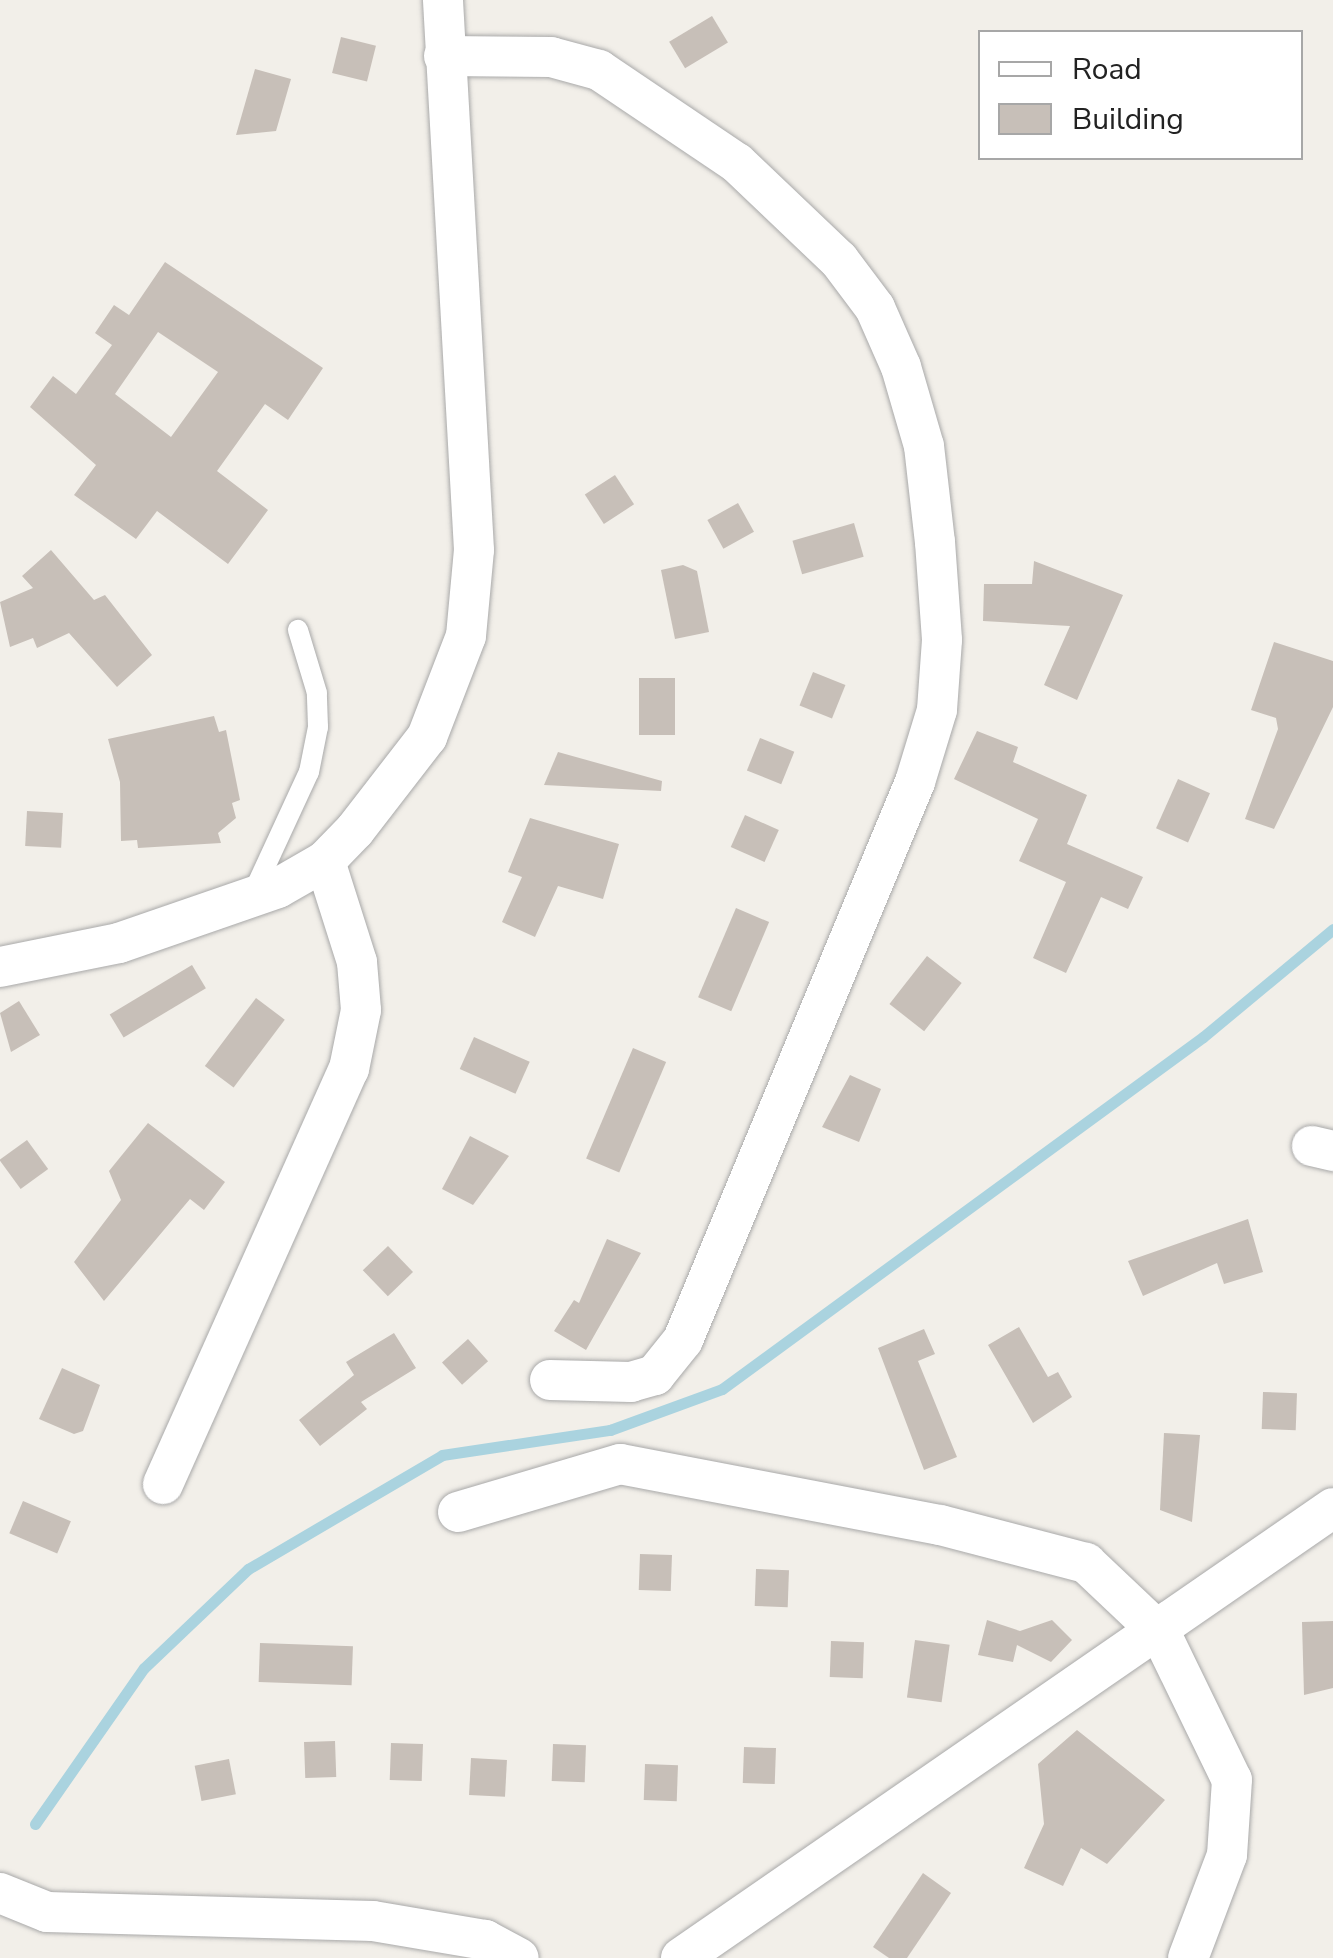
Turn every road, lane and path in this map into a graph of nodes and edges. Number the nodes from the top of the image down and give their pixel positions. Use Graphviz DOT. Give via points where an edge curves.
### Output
graph roads {
  1 [pos="443,0"];
  2 [pos="444,56"];
  3 [pos="298,630"];
  4 [pos="325,861"];
  5 [pos="247,904"];
  6 [pos="0,968"];
  7 [pos="550,1380"];
  8 [pos="163,1484"];
  9 [pos="1333,1508"];
  10 [pos="458,1512"];
  11 [pos="1161,1634"];
  12 [pos="0,1893"];
  13 [pos="520,1958"];
  14 [pos="681,1958"];
  15 [pos="1188,1958"];
  1 -- 2 [label="street"];
  2 -- 4 [label="street" via="474,550 466,636 427,738 391,792"];
  2 -- 7 [label="street" via="550,57 600,70 737,164 839,260 875,308 901,367 924,446 935,542 938,692 915,782 683,1340 655,1375 630,1382"];
  3 -- 5 [label="lane" via="317,693 315,742 284,835"];
  4 -- 5 [label="street"];
  4 -- 8 [label="street" via="357,962 360,1010 349,1069"];
  5 -- 6 [label="street" via="118,943"];
  9 -- 11 [label="street"];
  10 -- 11 [label="street" via="620,1464 664,1468 1086,1563"];
  11 -- 14 [label="street"];
  11 -- 15 [label="street" via="1232,1780 1227,1855"];
  12 -- 13 [label="street" via="46,1912 373,1921 485,1940"];
}
